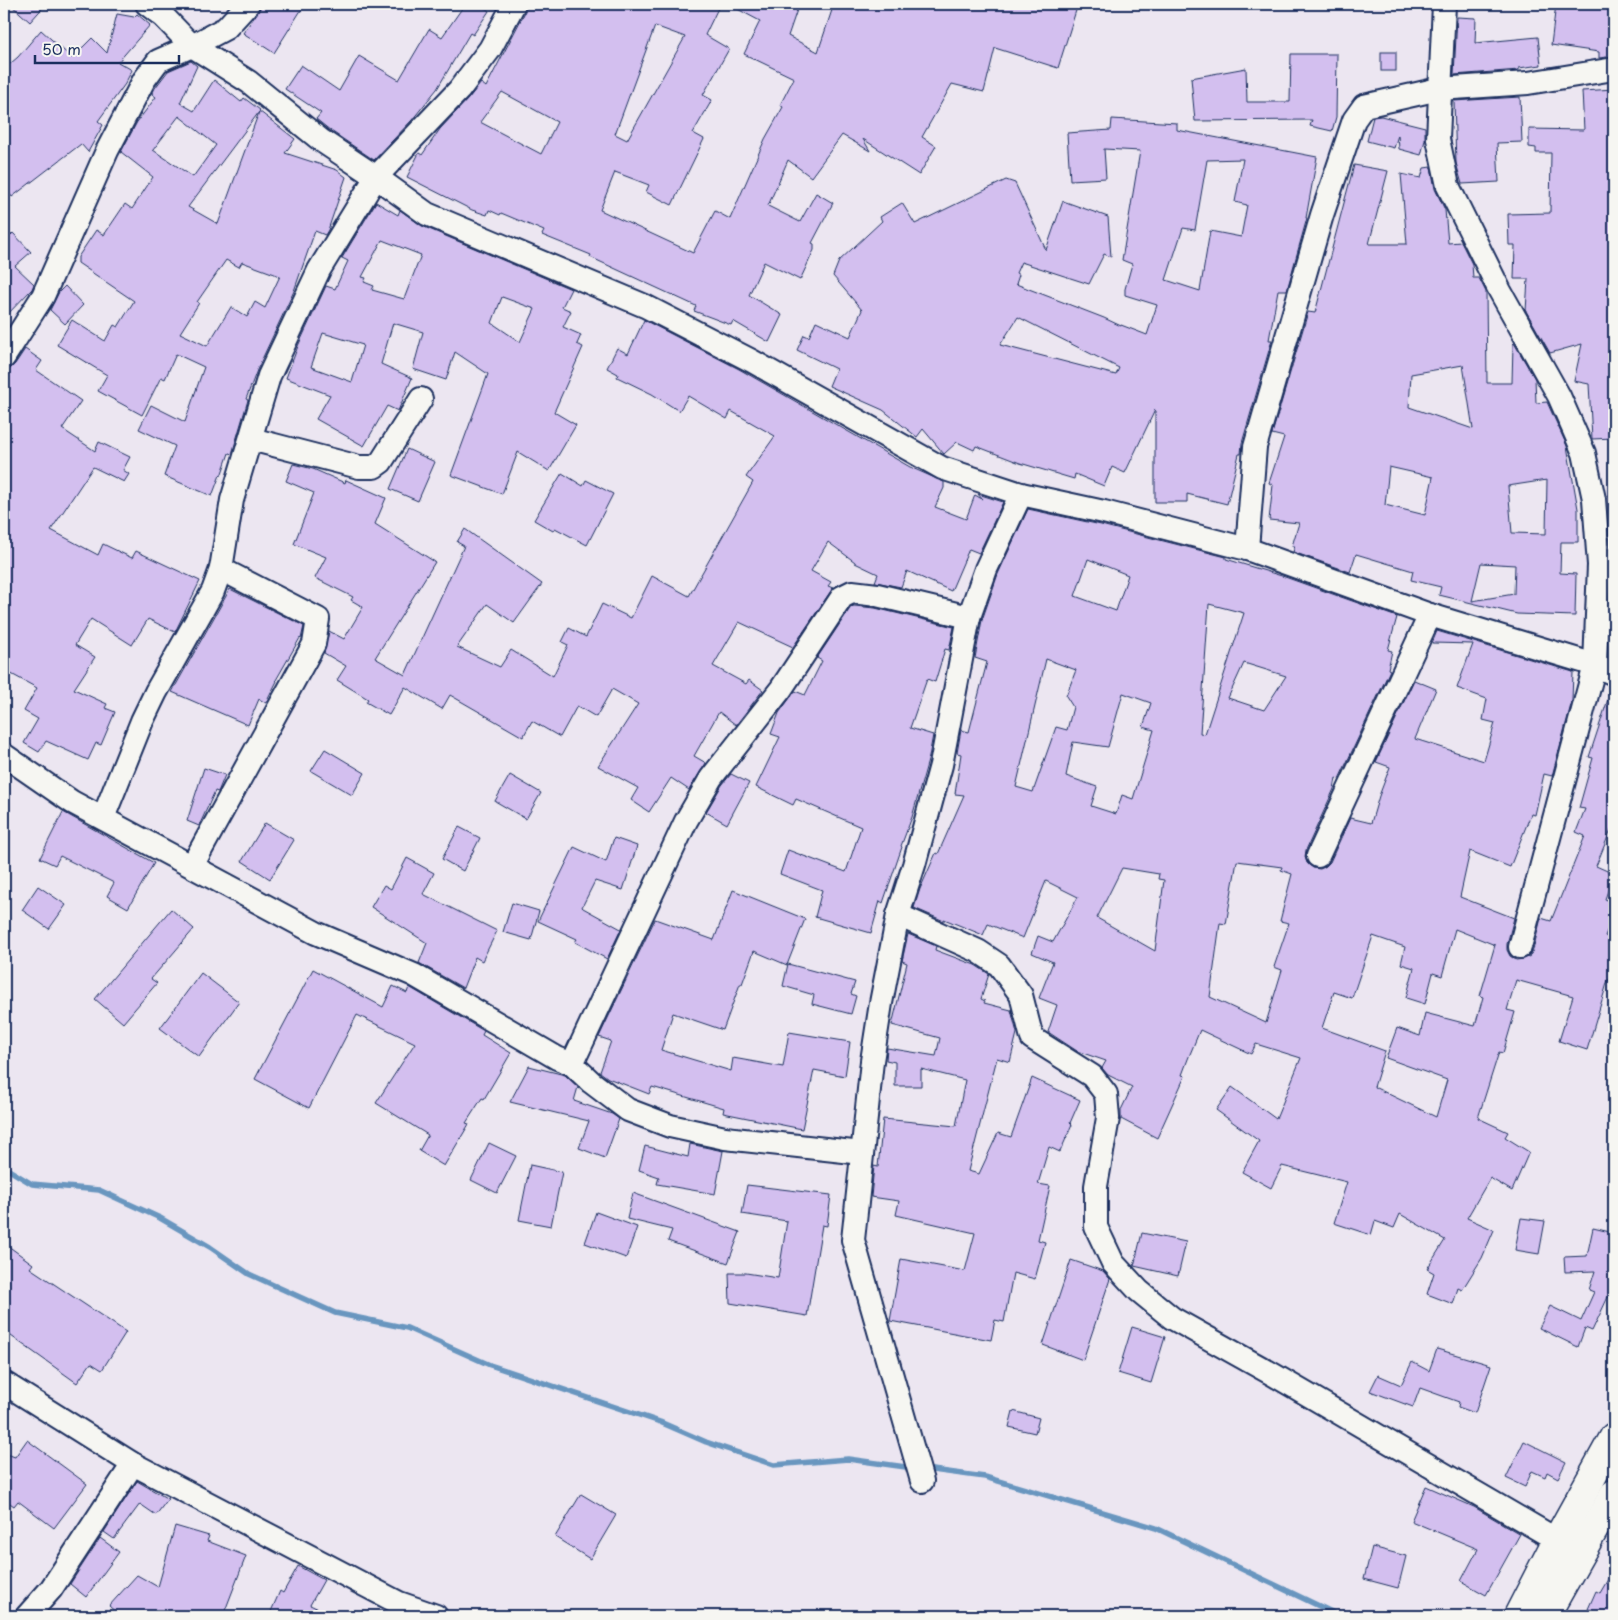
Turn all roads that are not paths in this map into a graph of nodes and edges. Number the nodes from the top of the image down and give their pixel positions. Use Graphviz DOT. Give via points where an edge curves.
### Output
graph roads {
  1 [pos="147,4"];
  2 [pos="248,4"];
  3 [pos="514,4"];
  4 [pos="1444,4"];
  5 [pos="192,46"];
  6 [pos="1614,69"];
  7 [pos="1439,89"];
  8 [pos="376,177"];
  9 [pos="4,358"];
  10 [pos="421,399"];
  11 [pos="250,439"];
  12 [pos="1021,494"];
  13 [pos="1247,549"];
  14 [pos="222,569"];
  15 [pos="1430,615"];
  16 [pos="969,617"];
  17 [pos="1605,669"];
  18 [pos="4,755"];
  19 [pos="103,818"];
  20 [pos="1318,856"];
  21 [pos="192,866"];
  22 [pos="898,915"];
  23 [pos="1520,947"];
  24 [pos="572,1064"];
  25 [pos="862,1153"];
  26 [pos="4,1383"];
  27 [pos="1614,1437"];
  28 [pos="133,1464"];
  29 [pos="922,1481"];
  30 [pos="1614,1494"];
  31 [pos="1557,1540"];
  32 [pos="50,1589"];
  33 [pos="27,1616"];
  34 [pos="49,1616"];
  35 [pos="436,1616"];
  36 [pos="1518,1616"];
  37 [pos="1545,1616"];
  1 -- 5 [label="street"];
  2 -- 5 [label="street" via="226,28"];
  3 -- 8 [label="street" via="490,49 459,90"];
  4 -- 7 [label="street"];
  5 -- 8 [label="street" via="249,82 322,141"];
  5 -- 9 [label="street" via="158,61 144,80 108,151 43,296"];
  6 -- 7 [label="street" via="1528,83"];
  7 -- 13 [label="street" via="1364,106 1354,120 1322,215 1255,447"];
  7 -- 17 [label="street" via="1438,140 1448,186 1500,291 1559,396 1584,453 1594,499"];
  8 -- 11 [label="street" via="319,270 297,314 269,376"];
  8 -- 12 [label="street" via="427,214 645,306 752,361 942,468"];
  10 -- 11 [label="street" via="381,462 374,467 359,467"];
  11 -- 14 [label="street" via="232,500"];
  12 -- 13 [label="street"];
  12 -- 16 [label="street" via="986,569"];
  13 -- 15 [label="street"];
  14 -- 19 [label="street" via="145,714"];
  14 -- 21 [label="street" via="318,618 314,644"];
  15 -- 17 [label="street"];
  15 -- 20 [label="street"];
  16 -- 22 [label="street" via="941,765"];
  16 -- 24 [label="street" via="877,595 852,592 842,597 781,689 711,778 686,821"];
  17 -- 23 [label="street"];
  18 -- 19 [label="street" via="72,802"];
  19 -- 21 [label="street"];
  21 -- 24 [label="street" via="316,933 414,975"];
  22 -- 25 [label="street" via="877,1032"];
  22 -- 31 [label="street" via="978,951 999,965 1021,995 1032,1038 1092,1076 1106,1094 1108,1118 1096,1186 1096,1228 1113,1263 1139,1291 1172,1318"];
  24 -- 25 [label="street" via="628,1110 670,1126 725,1138"];
  25 -- 29 [label="street" via="853,1240"];
  26 -- 28 [label="street"];
  27 -- 31 [label="main road"];
  28 -- 32 [label="street"];
  28 -- 35 [label="street" via="399,1603"];
  30 -- 37 [label="main road"];
  31 -- 36 [label="main road"];
  32 -- 33 [label="street"];
  32 -- 34 [label="street"];
}
